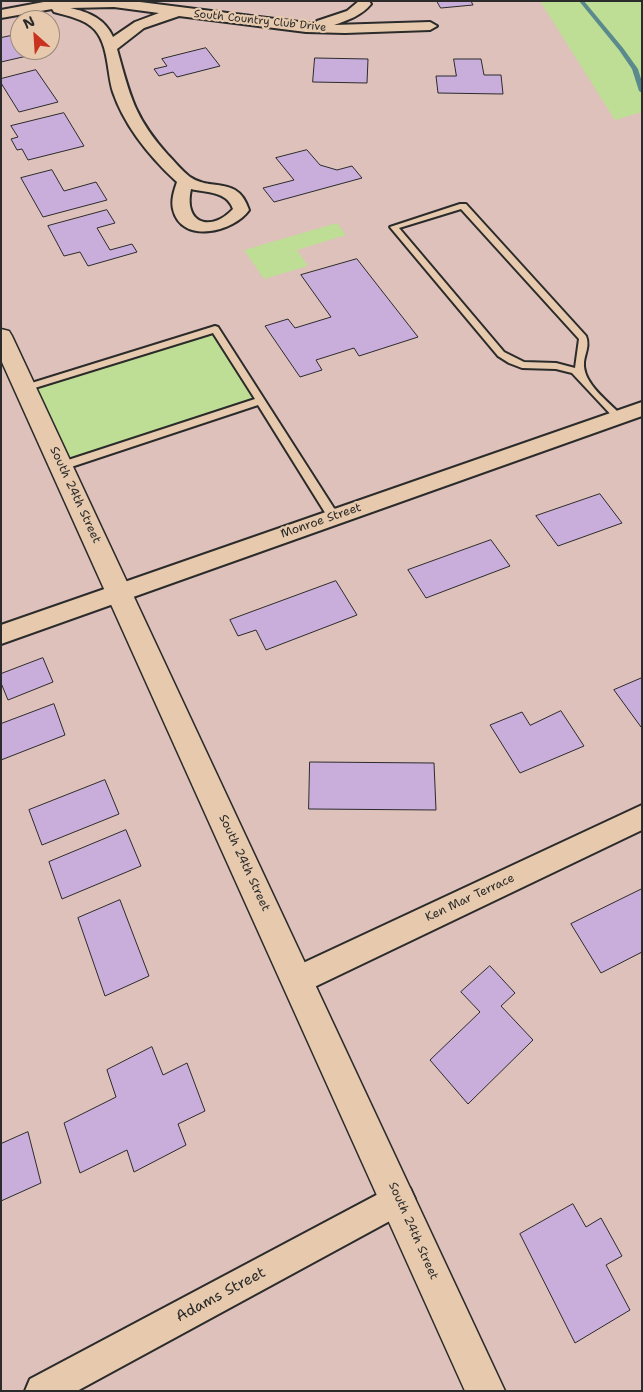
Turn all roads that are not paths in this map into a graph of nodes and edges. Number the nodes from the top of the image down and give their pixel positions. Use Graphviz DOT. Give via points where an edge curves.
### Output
graph roads {
  1 [pos="40,6"];
  2 [pos="371,8"];
  3 [pos="183,12"];
  4 [pos="1,14"];
  5 [pos="430,26"];
  6 [pos="306,28"];
  7 [pos="399,28"];
  8 [pos="112,46"];
  9 [pos="185,181"];
  10 [pos="1,336"];
  11 [pos="583,378"];
  12 [pos="25,388"];
  13 [pos="260,401"];
  14 [pos="642,409"];
  15 [pos="618,417"];
  16 [pos="62,466"];
  17 [pos="333,516"];
  18 [pos="120,592"];
  19 [pos="1,635"];
  20 [pos="642,817"];
  21 [pos="298,980"];
  22 [pos="398,1199"];
  23 [pos="42,1391"];
  24 [pos="485,1391"];
  1 -- 3 [label="street, South Country Club Drive" via="114,3"];
  1 -- 4 [label="street, South Country Club Drive"];
  1 -- 8 [label="street" via="84,16 102,28"];
  2 -- 6 [label="street" via="359,9 342,18"];
  2 -- 7 [label="street"];
  3 -- 6 [label="street, South Country Club Drive"];
  3 -- 8 [label="street" via="131,28"];
  5 -- 7 [label="street, South Country Club Drive"];
  6 -- 7 [label="street, South Country Club Drive"];
  8 -- 9 [label="street" via="118,85 136,126"];
  10 -- 12 [label="street, South 24th Street"];
  11 -- 11 [label="lane" via="566,367 521,366 502,354 394,227 463,206 583,338 578,363"];
  11 -- 15 [label="lane"];
  12 -- 13 [label="lane" via="215,329"];
  12 -- 16 [label="street, South 24th Street"];
  13 -- 16 [label="lane"];
  13 -- 17 [label="lane"];
  14 -- 15 [label="street, Monroe Street"];
  15 -- 17 [label="street, Monroe Street"];
  16 -- 18 [label="street, South 24th Street"];
  17 -- 18 [label="street, Monroe Street"];
  18 -- 19 [label="street, Monroe Street"];
  18 -- 21 [label="street, South 24th Street"];
  20 -- 21 [label="street, Ken Mar Terrace"];
  21 -- 22 [label="street, South 24th Street"];
  22 -- 23 [label="street, Adams Street"];
  22 -- 24 [label="street, South 24th Street"];
}
